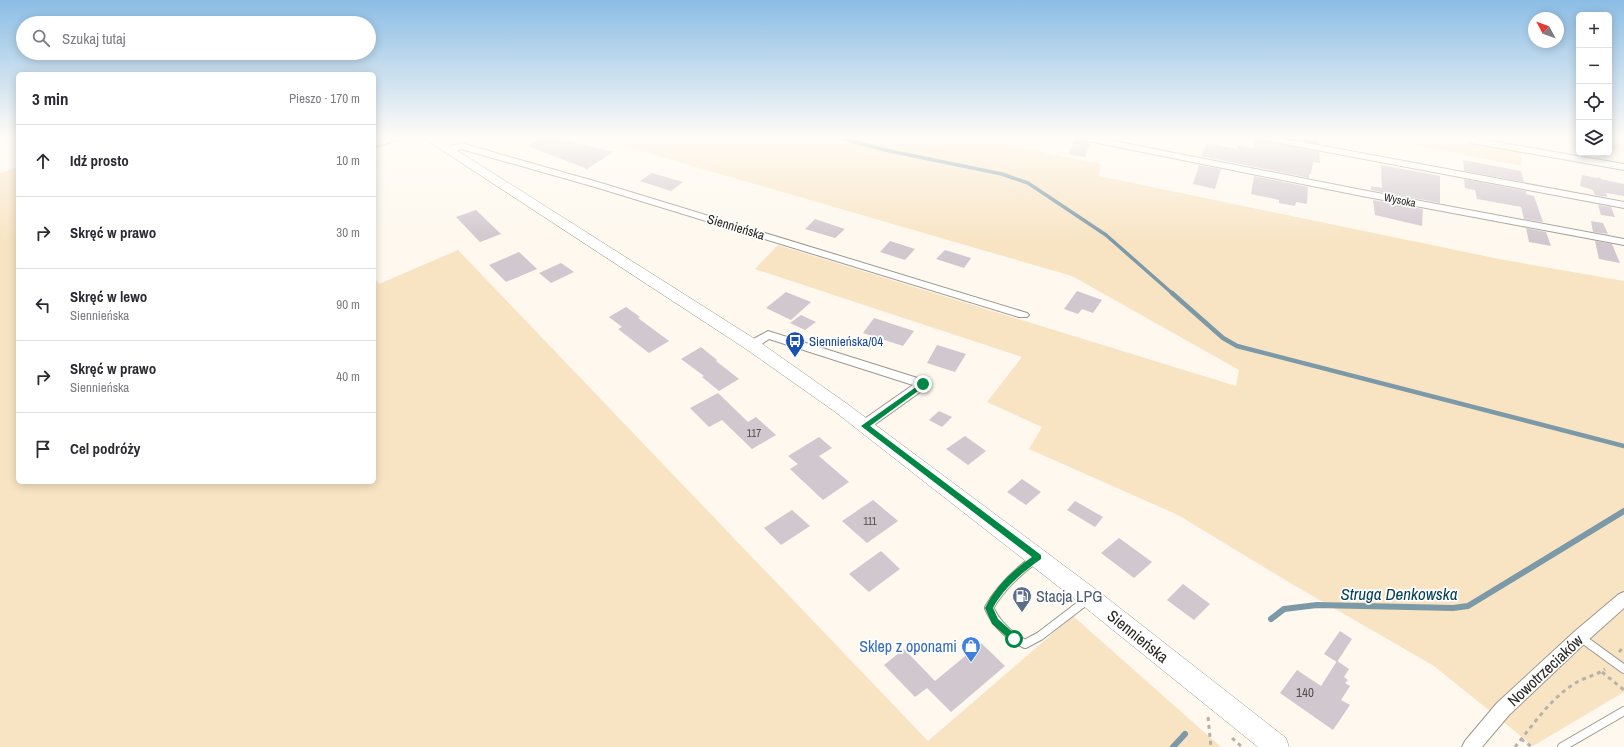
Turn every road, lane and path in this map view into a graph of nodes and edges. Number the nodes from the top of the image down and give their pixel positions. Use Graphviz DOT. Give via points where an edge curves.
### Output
graph roads {
  1 [pos="483,172"];
  2 [pos="552,172"];
  3 [pos="1257,172"];
  4 [pos="1448,172"];
  5 [pos="1624,205"];
  6 [pos="1624,242"];
  7 [pos="1023,315"];
  8 [pos="752,345"];
  9 [pos="865,426"];
  10 [pos="1038,557"];
  11 [pos="1090,598"];
  12 [pos="1624,599"];
  13 [pos="1580,637"];
  14 [pos="1624,647"];
  15 [pos="1618,654"];
  16 [pos="1609,665"];
  17 [pos="1624,669"];
  18 [pos="1602,672"];
  19 [pos="1624,690"];
  20 [pos="1624,711"];
  21 [pos="1202,712"];
  22 [pos="1208,717"];
  23 [pos="1214,722"];
  24 [pos="1231,737"];
  25 [pos="1521,739"];
  26 [pos="1211,747"];
  27 [pos="1242,747"];
  28 [pos="1277,747"];
  29 [pos="1471,747"];
  30 [pos="1515,747"];
  31 [pos="1532,747"];
  32 [pos="1562,747"];
  1 -- 8 [label="main road, Siennieńska"];
  2 -- 7 [label="street, Siennieńska"];
  3 -- 6 [label="street, Wysoka"];
  4 -- 5 [label="street"];
  8 -- 9 [label="main road, Siennieńska"];
  8 -- 9 [label="street" via="768,335 923,384"];
  9 -- 10 [label="main road, Siennieńska"];
  10 -- 11 [label="main road, Siennieńska"];
  10 -- 11 [label="lane" via="995,596 989,608 995,621 1014,639 1026,644"];
  11 -- 28 [label="main road, Siennieńska"];
  12 -- 13 [label="street, Nowotrzeciaków"];
  13 -- 17 [label="lane"];
  13 -- 29 [label="street, Nowotrzeciaków" via="1503,709"];
  14 -- 15 [label="path"];
  16 -- 18 [label="path"];
  18 -- 19 [label="path"];
  18 -- 25 [label="path" via="1572,685 1556,699"];
  20 -- 32 [label="lane"];
  21 -- 22 [label="path"];
  22 -- 23 [label="path"];
  22 -- 26 [label="path"];
  24 -- 27 [label="path"];
  25 -- 30 [label="path"];
  25 -- 31 [label="path"];
}
